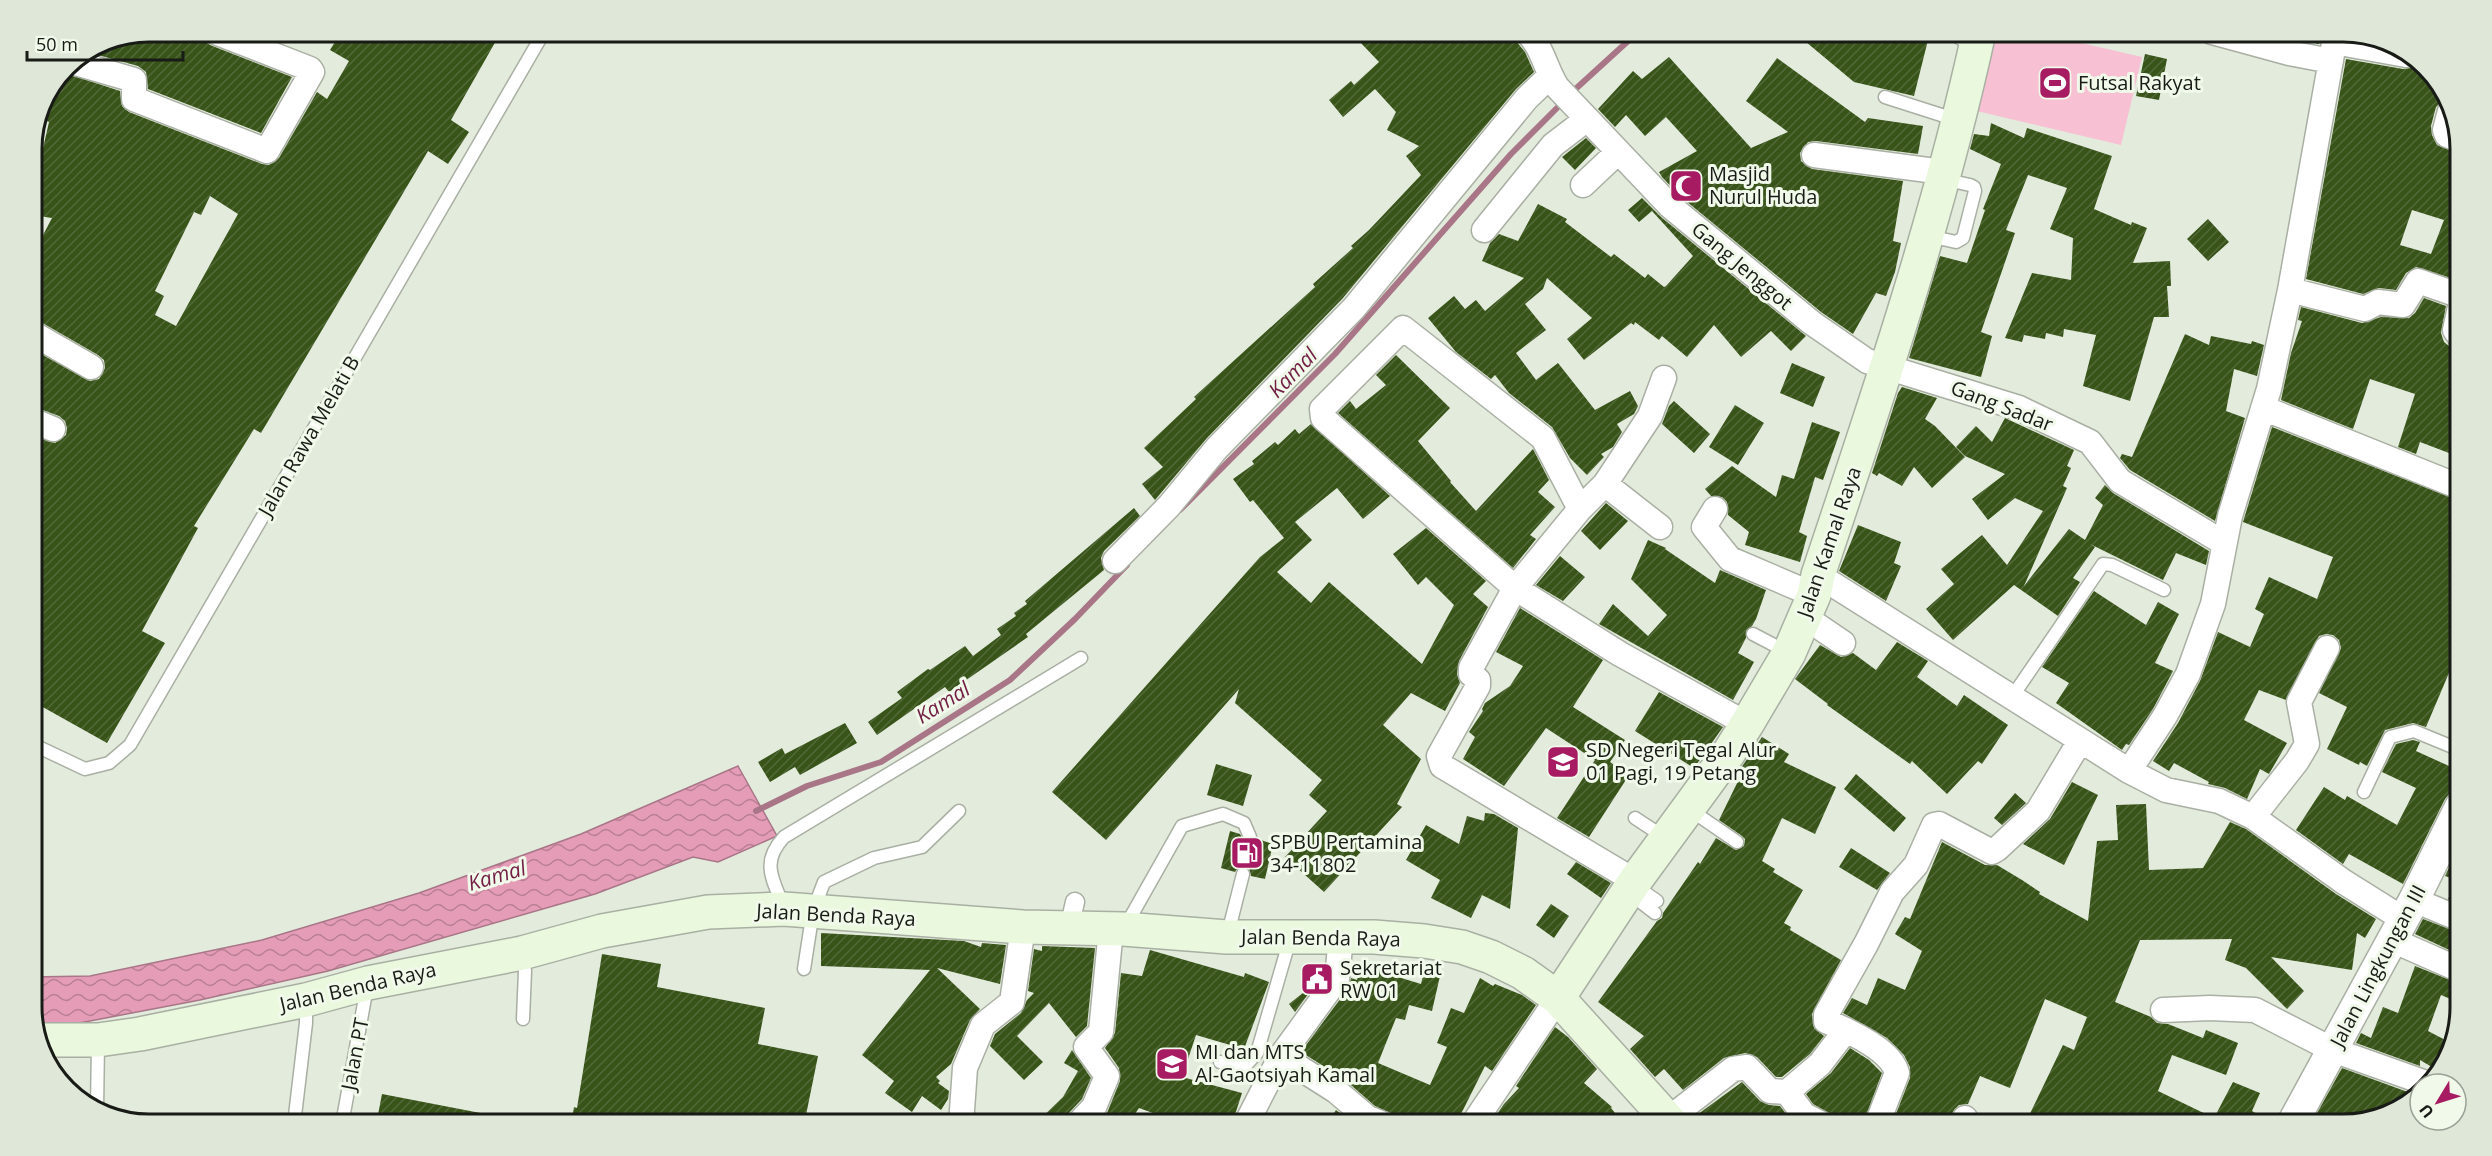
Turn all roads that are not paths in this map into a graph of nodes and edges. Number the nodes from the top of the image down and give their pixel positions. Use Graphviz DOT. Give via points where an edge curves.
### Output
graph roads {
  1 [pos="239,42"];
  2 [pos="538,42"];
  3 [pos="1537,42"];
  4 [pos="1969,42"];
  5 [pos="2249,42"];
  6 [pos="2334,45"];
  7 [pos="2389,53"];
  8 [pos="83,65"];
  9 [pos="1554,81"];
  10 [pos="1885,97"];
  11 [pos="1582,114"];
  12 [pos="1958,121"];
  13 [pos="1618,152"];
  14 [pos="1814,155"];
  15 [pos="1942,176"];
  16 [pos="1583,185"];
  17 [pos="1484,230"];
  18 [pos="2290,290"];
  19 [pos="2450,292"];
  20 [pos="42,339"];
  21 [pos="1887,366"];
  22 [pos="91,367"];
  23 [pos="1664,378"];
  24 [pos="2263,408"];
  25 [pos="2450,483"];
  26 [pos="1605,484"];
  27 [pos="1580,509"];
  28 [pos="1715,509"];
  29 [pos="1660,527"];
  30 [pos="2224,543"];
  31 [pos="1114,561"];
  32 [pos="1515,588"];
  33 [pos="2164,590"];
  34 [pos="1812,596"];
  35 [pos="1753,634"];
  36 [pos="1843,643"];
  37 [pos="2328,648"];
  38 [pos="1789,652"];
  39 [pos="1080,658"];
  40 [pos="2012,697"];
  41 [pos="1747,724"];
  42 [pos="2080,741"];
  43 [pos="2450,746"];
  44 [pos="42,749"];
  45 [pos="2129,771"];
  46 [pos="2364,792"];
  47 [pos="1688,808"];
  48 [pos="959,811"];
  49 [pos="2253,817"];
  50 [pos="1635,818"];
  51 [pos="2450,827"];
  52 [pos="1250,837"];
  53 [pos="1666,838"];
  54 [pos="1737,843"];
  55 [pos="1243,874"];
  56 [pos="1642,894"];
  57 [pos="798,910"];
  58 [pos="2450,919"];
  59 [pos="2403,920"];
  60 [pos="1121,926"];
  61 [pos="1023,927"];
  62 [pos="1341,936"];
  63 [pos="1227,937"];
  64 [pos="1291,937"];
  65 [pos="522,953"];
  66 [pos="2450,961"];
  67 [pos="804,969"];
  68 [pos="368,982"];
  69 [pos="1558,998"];
  70 [pos="306,1000"];
  71 [pos="2163,1010"];
  72 [pos="523,1019"];
  73 [pos="1846,1030"];
  74 [pos="48,1040"];
  75 [pos="98,1040"];
  76 [pos="2333,1050"];
  77 [pos="1281,1056"];
  78 [pos="1220,1062"];
  79 [pos="2408,1077"];
  80 [pos="1787,1092"];
  81 [pos="97,1101"];
  82 [pos="295,1114"];
  83 [pos="344,1114"];
  84 [pos="962,1114"];
  85 [pos="1088,1114"];
  86 [pos="1252,1114"];
  87 [pos="1363,1114"];
  88 [pos="1480,1114"];
  89 [pos="1663,1114"];
  90 [pos="1680,1114"];
  91 [pos="1803,1114"];
  92 [pos="1881,1114"];
  93 [pos="2298,1114"];
  1 -- 8 [label="street" via="312,72 267,151 134,99 134,80"];
  2 -- 44 [label="lane, Jalan Rawa Melati B" via="130,745 109,763 85,769"];
  3 -- 9 [label="street, Gang Jenggot"];
  4 -- 12 [label="main road, Jalan Kamal Raya"];
  5 -- 6 [label="street" via="2289,53"];
  6 -- 7 [label="street"];
  6 -- 18 [label="street"];
  9 -- 11 [label="street, Gang Jenggot"];
  9 -- 31 [label="street" via="1527,98 1354,308 1217,447 1169,506"];
  10 -- 12 [label="lane"];
  11 -- 13 [label="street, Gang Jenggot"];
  11 -- 17 [label="street"];
  12 -- 15 [label="main road, Jalan Kamal Raya"];
  13 -- 16 [label="street"];
  13 -- 21 [label="street, Gang Jenggot" via="1670,206 1812,323 1867,361"];
  14 -- 15 [label="street"];
  15 -- 21 [label="main road, Jalan Kamal Raya"];
  18 -- 19 [label="street" via="2365,309 2378,302 2403,305 2418,281"];
  18 -- 24 [label="street"];
  20 -- 22 [label="street"];
  21 -- 30 [label="street, Gang Sadar" via="2019,408 2090,442 2120,481"];
  21 -- 34 [label="main road, Jalan Kamal Raya" via="1825,537"];
  23 -- 26 [label="street" via="1650,416"];
  24 -- 25 [label="street"];
  24 -- 30 [label="street"];
  26 -- 27 [label="street"];
  26 -- 29 [label="street"];
  27 -- 32 [label="street"];
  27 -- 32 [label="street" via="1543,438 1403,328 1322,409 1323,418"];
  28 -- 34 [label="street" via="1704,527 1730,560"];
  30 -- 45 [label="street" via="2213,604 2188,674"];
  32 -- 41 [label="street" via="1620,654"];
  32 -- 56 [label="street" via="1472,668 1478,686 1438,756 1439,761"];
  33 -- 40 [label="lane" via="2103,564"];
  34 -- 36 [label="street" via="1815,624"];
  34 -- 38 [label="main road, Jalan Kamal Raya"];
  34 -- 40 [label="street"];
  35 -- 38 [label="lane"];
  37 -- 49 [label="street" via="2299,702 2307,744"];
  38 -- 41 [label="main road, Jalan Kamal Raya"];
  39 -- 57 [label="lane" via="784,837 773,849 770,870"];
  40 -- 42 [label="street"];
  41 -- 47 [label="main road, Jalan Kamal Raya"];
  42 -- 45 [label="street"];
  42 -- 73 [label="street" via="2038,811 1992,852 1939,824 1934,825 1916,865 1892,892 1826,1015 1826,1021"];
  43 -- 46 [label="lane" via="2414,731 2390,737"];
  45 -- 49 [label="street" via="2166,790 2219,801"];
  47 -- 53 [label="main road, Jalan Kamal Raya"];
  47 -- 54 [label="lane"];
  48 -- 57 [label="lane" via="922,847 874,858 824,882"];
  49 -- 59 [label="street"];
  50 -- 53 [label="lane"];
  51 -- 59 [label="street, Jalan Lingkungan III"];
  52 -- 60 [label="lane" via="1244,823 1222,814 1182,826"];
  53 -- 56 [label="main road, Jalan Kamal Raya"];
  55 -- 63 [label="lane"];
  56 -- 69 [label="main road, Jalan Kamal Raya"];
  57 -- 61 [label="main road, Jalan Benda Raya"];
  57 -- 65 [label="main road, Jalan Benda Raya" via="708,912 602,931"];
  57 -- 67 [label="lane"];
  58 -- 59 [label="street"];
  59 -- 66 [label="street"];
  59 -- 76 [label="street, Jalan Lingkungan III"];
  60 -- 61 [label="main road, Jalan Benda Raya" via="1072,913"];
  60 -- 63 [label="main road, Jalan Benda Raya"];
  60 -- 85 [label="street" via="1101,1032 1086,1047 1107,1076"];
  61 -- 84 [label="street" via="1012,1002 983,1025 965,1068"];
  62 -- 64 [label="main road, Jalan Benda Raya"];
  62 -- 69 [label="main road, Jalan Benda Raya" via="1374,929 1477,952 1515,968"];
  62 -- 77 [label="street" via="1337,979"];
  63 -- 64 [label="main road, Jalan Benda Raya"];
  64 -- 78 [label="lane" via="1257,1053 1246,1065"];
  65 -- 68 [label="main road, Jalan Benda Raya"];
  65 -- 72 [label="lane"];
  68 -- 70 [label="main road, Jalan Benda Raya"];
  68 -- 83 [label="lane, Jalan PT"];
  69 -- 88 [label="street"];
  69 -- 89 [label="main road, Jalan Benda Raya"];
  70 -- 75 [label="main road, Jalan Benda Raya"];
  70 -- 82 [label="lane"];
  71 -- 76 [label="street" via="2255,1010"];
  73 -- 80 [label="street" via="1820,1064"];
  73 -- 92 [label="street" via="1888,1055 1895,1065 1897,1073"];
  74 -- 75 [label="main road, Jalan Benda Raya"];
  75 -- 81 [label="lane"];
  76 -- 79 [label="street"];
  76 -- 93 [label="street, Jalan Lingkungan III"];
  77 -- 86 [label="street"];
  77 -- 87 [label="street" via="1336,1090"];
  80 -- 90 [label="street" via="1770,1091 1747,1067 1742,1067 1733,1069"];
  80 -- 91 [label="street"];
}
